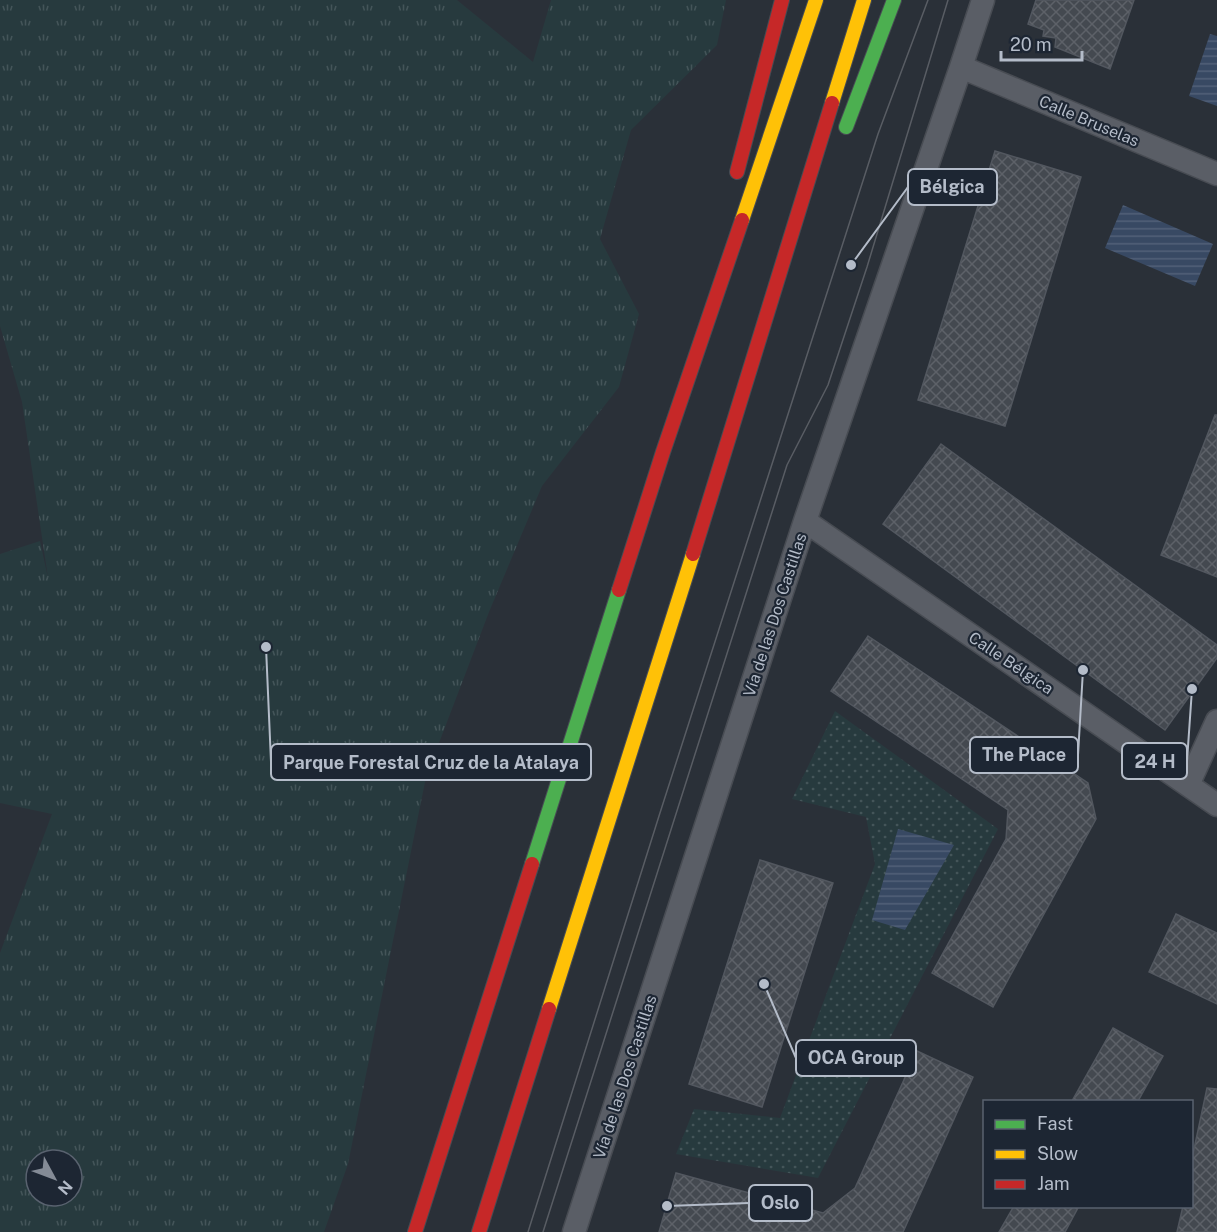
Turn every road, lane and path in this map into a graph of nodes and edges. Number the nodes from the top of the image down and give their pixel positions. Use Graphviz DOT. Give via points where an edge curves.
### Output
graph roads {
  1 [pos="782,0"];
  2 [pos="816,0"];
  3 [pos="864,0"];
  4 [pos="894,0"];
  5 [pos="983,0"];
  6 [pos="962,67"];
  7 [pos="841,141"];
  8 [pos="1217,174"];
  9 [pos="733,186"];
  10 [pos="797,262"];
  11 [pos="712,264"];
  12 [pos="663,452"];
  13 [pos="705,516"];
  14 [pos="806,521"];
  15 [pos="1217,721"];
  16 [pos="1188,785"];
  17 [pos="1217,805"];
  18 [pos="415,1232"];
  19 [pos="479,1232"];
  20 [pos="574,1232"];
  1 -- 9 [label="highway"];
  2 -- 12 [label="highway"];
  3 -- 13 [label="highway"];
  4 -- 7 [label="highway"];
  5 -- 6 [label="street, Vía de las Dos Castillas"];
  6 -- 8 [label="street, Calle Bruselas"];
  6 -- 14 [label="street, Vía de las Dos Castillas"];
  10 -- 13 [label="highway"];
  11 -- 12 [label="highway"];
  12 -- 18 [label="highway"];
  13 -- 19 [label="highway"];
  14 -- 16 [label="street, Calle Bélgica"];
  14 -- 20 [label="street, Vía de las Dos Castillas"];
  15 -- 16 [label="street"];
  16 -- 17 [label="street, Calle Bélgica"];
}
